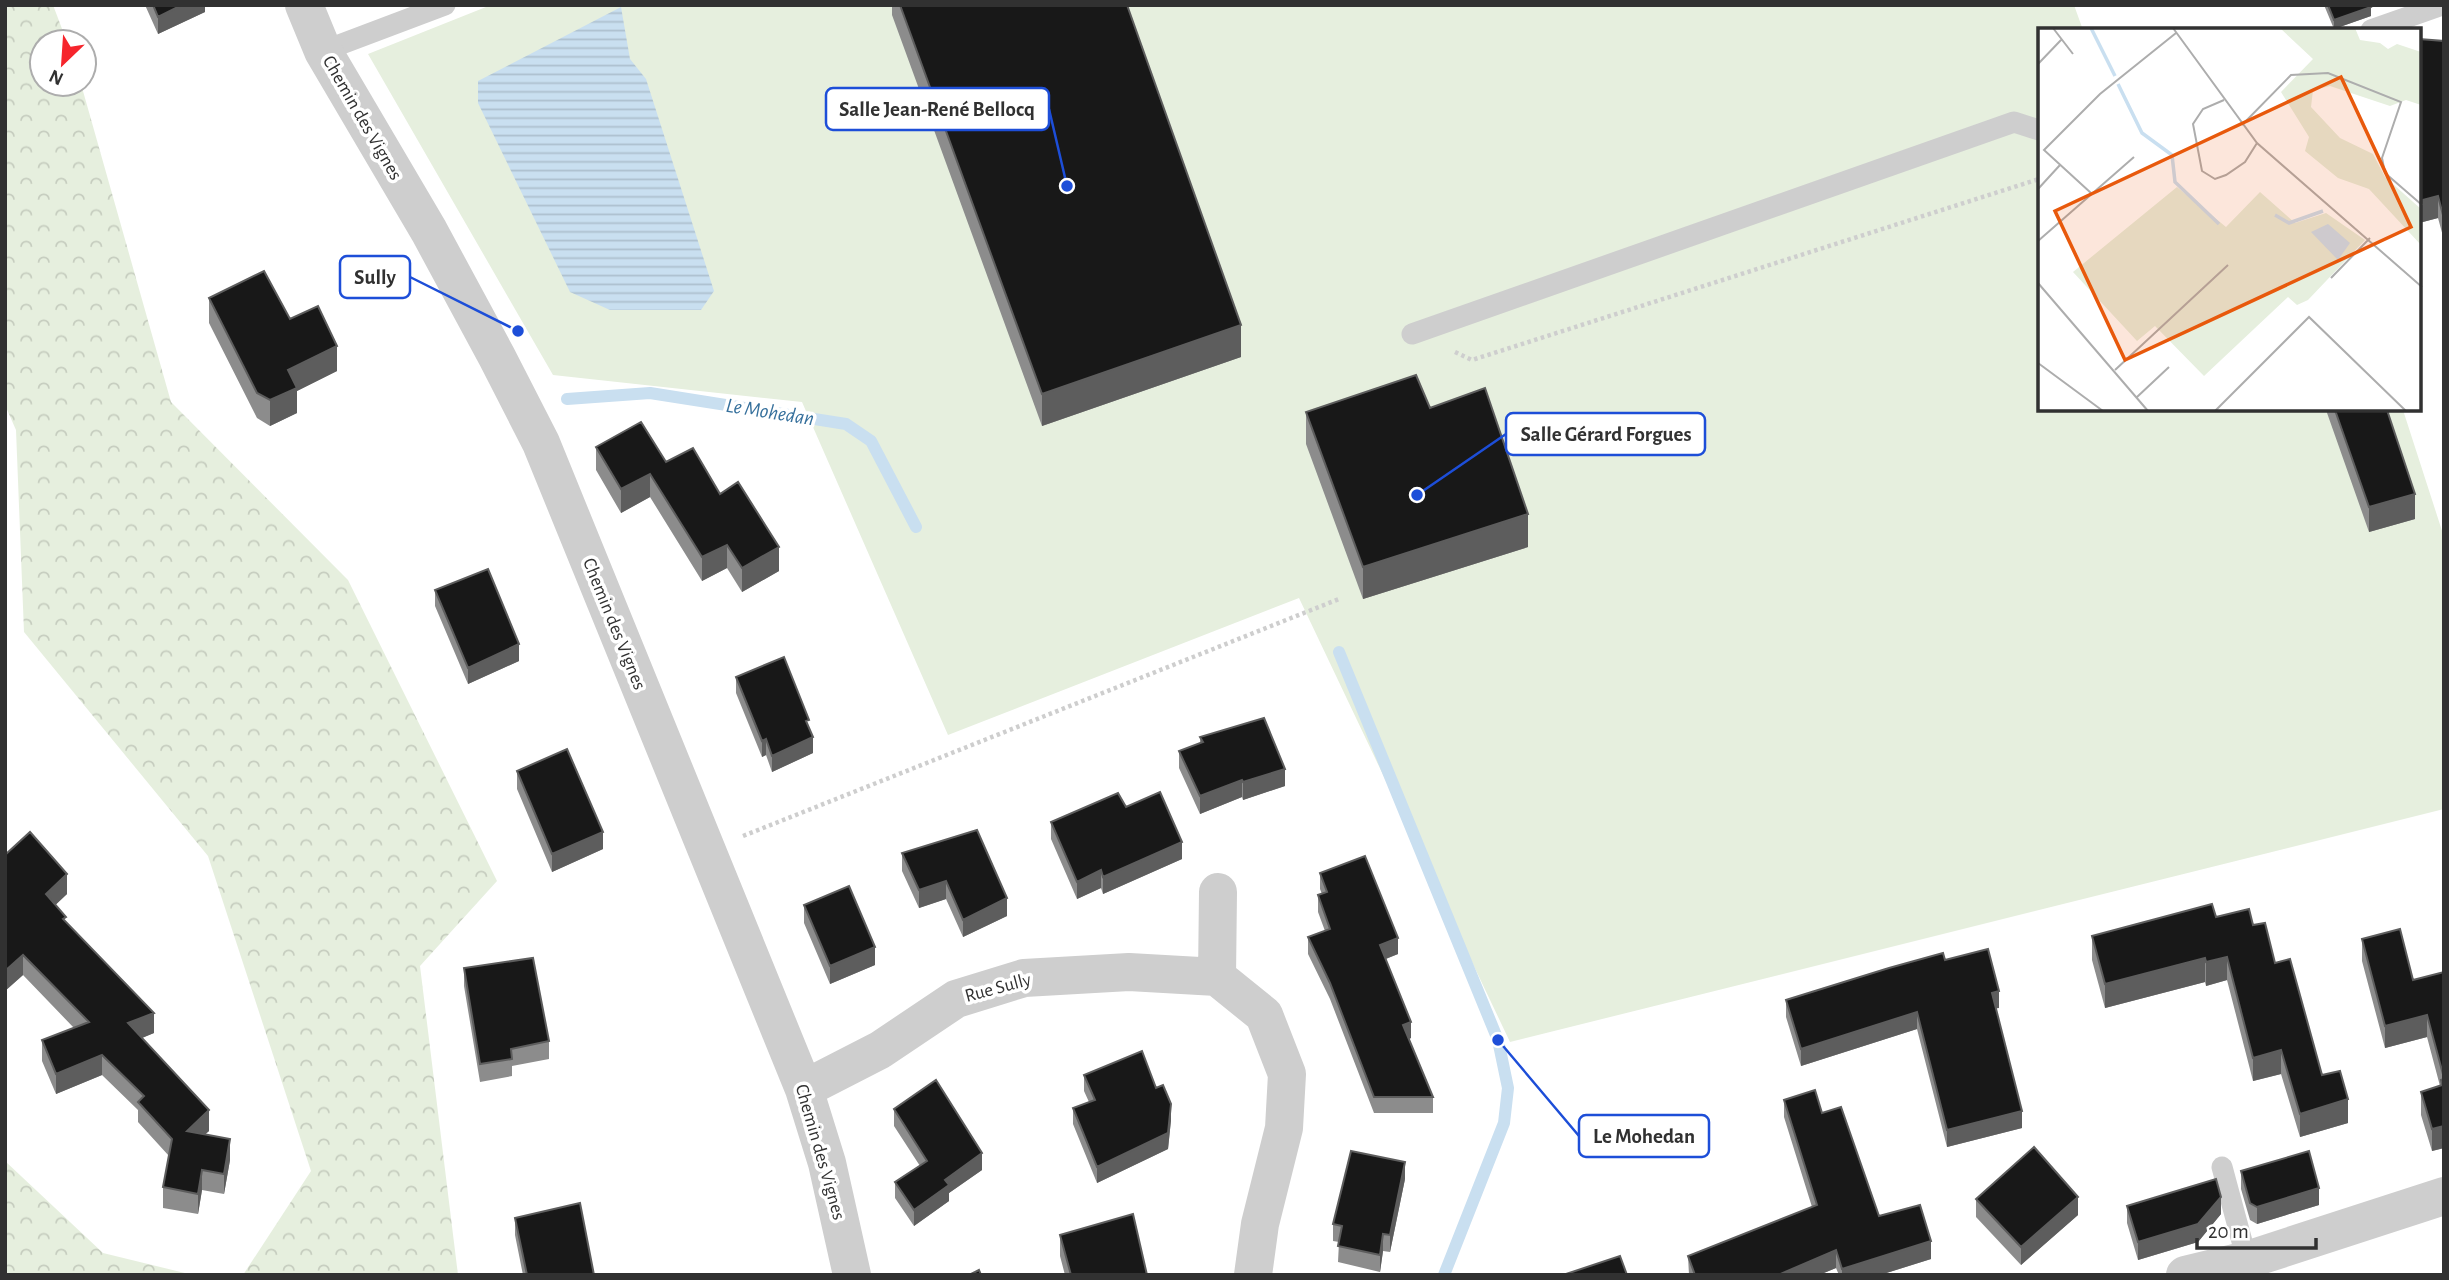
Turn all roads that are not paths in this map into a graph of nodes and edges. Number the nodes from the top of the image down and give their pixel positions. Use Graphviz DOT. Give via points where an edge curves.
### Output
graph roads {
  1 [pos="304,5"];
  2 [pos="445,5"];
  3 [pos="2442,5"];
  4 [pos="2377,28"];
  5 [pos="323,51"];
  6 [pos="2038,130"];
  7 [pos="1412,334"];
  8 [pos="1218,892"];
  9 [pos="1217,977"];
  10 [pos="804,1089"];
  11 [pos="2222,1167"];
  12 [pos="2444,1196"];
  13 [pos="2247,1260"];
  14 [pos="844,1272"];
  15 [pos="1253,1275"];
  16 [pos="2185,1275"];
  1 -- 5 [label="street, Chemin des Vignes"];
  2 -- 5 [label="lane"];
  3 -- 4 [label="lane"];
  5 -- 10 [label="street, Chemin des Vignes" via="429,231 541,443"];
  6 -- 7 [label="lane" via="2014,122"];
  8 -- 9 [label="street"];
  9 -- 10 [label="street, Rue Sully" via="1129,972 1024,978 956,999 880,1050"];
  9 -- 15 [label="street" via="1264,1015 1287,1074 1284,1128 1260,1224"];
  10 -- 14 [label="street, Chemin des Vignes" via="827,1163"];
  11 -- 13 [label="lane"];
  12 -- 13 [label="street"];
  13 -- 16 [label="street"];
}
